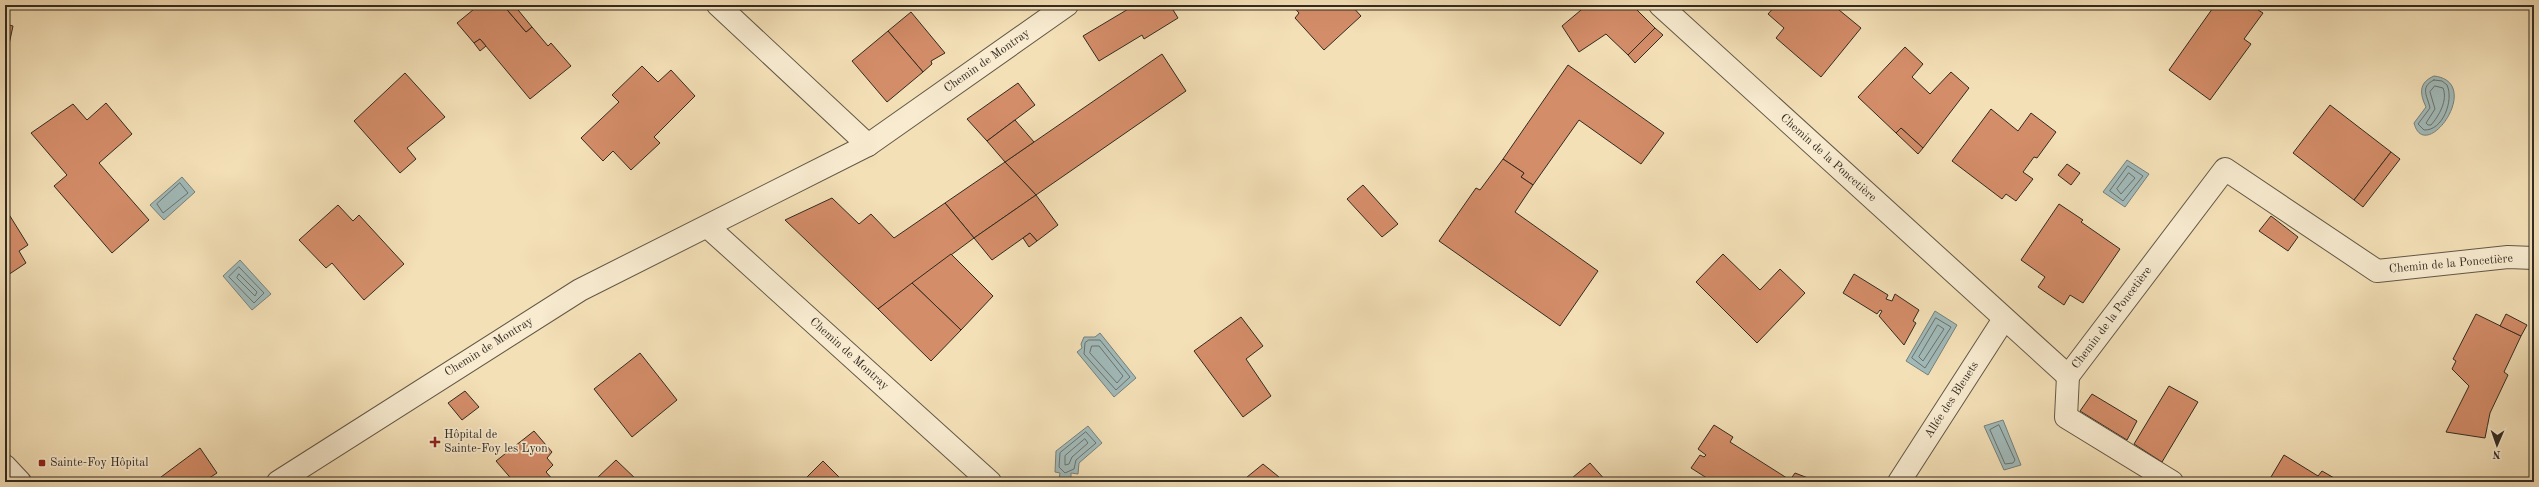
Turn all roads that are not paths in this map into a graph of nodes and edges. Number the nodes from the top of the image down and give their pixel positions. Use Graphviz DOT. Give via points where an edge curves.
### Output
graph roads {
  1 [pos="718,5"];
  2 [pos="1067,5"];
  3 [pos="1660,5"];
  4 [pos="868,146"];
  5 [pos="708,227"];
  6 [pos="2534,258"];
  7 [pos="2004,319"];
  8 [pos="2068,376"];
  9 [pos="5,466"];
  10 [pos="20,482"];
  11 [pos="278,482"];
  12 [pos="990,482"];
  13 [pos="1899,482"];
  14 [pos="2172,482"];
  1 -- 4 [label="street"];
  2 -- 4 [label="street, Chemin de Montray"];
  3 -- 7 [label="street, Chemin de la Poncetière"];
  4 -- 5 [label="street, Chemin de Montray"];
  5 -- 11 [label="street, Chemin de Montray" via="580,290"];
  5 -- 12 [label="street, Chemin de Montray"];
  6 -- 8 [label="street, Chemin de la Poncetière" via="2508,257 2377,271 2225,169"];
  7 -- 8 [label="street, Chemin de la Poncetière"];
  7 -- 13 [label="street, Allée des Bleuets"];
  8 -- 14 [label="street" via="2066,417"];
  9 -- 10 [label="street"];
}
